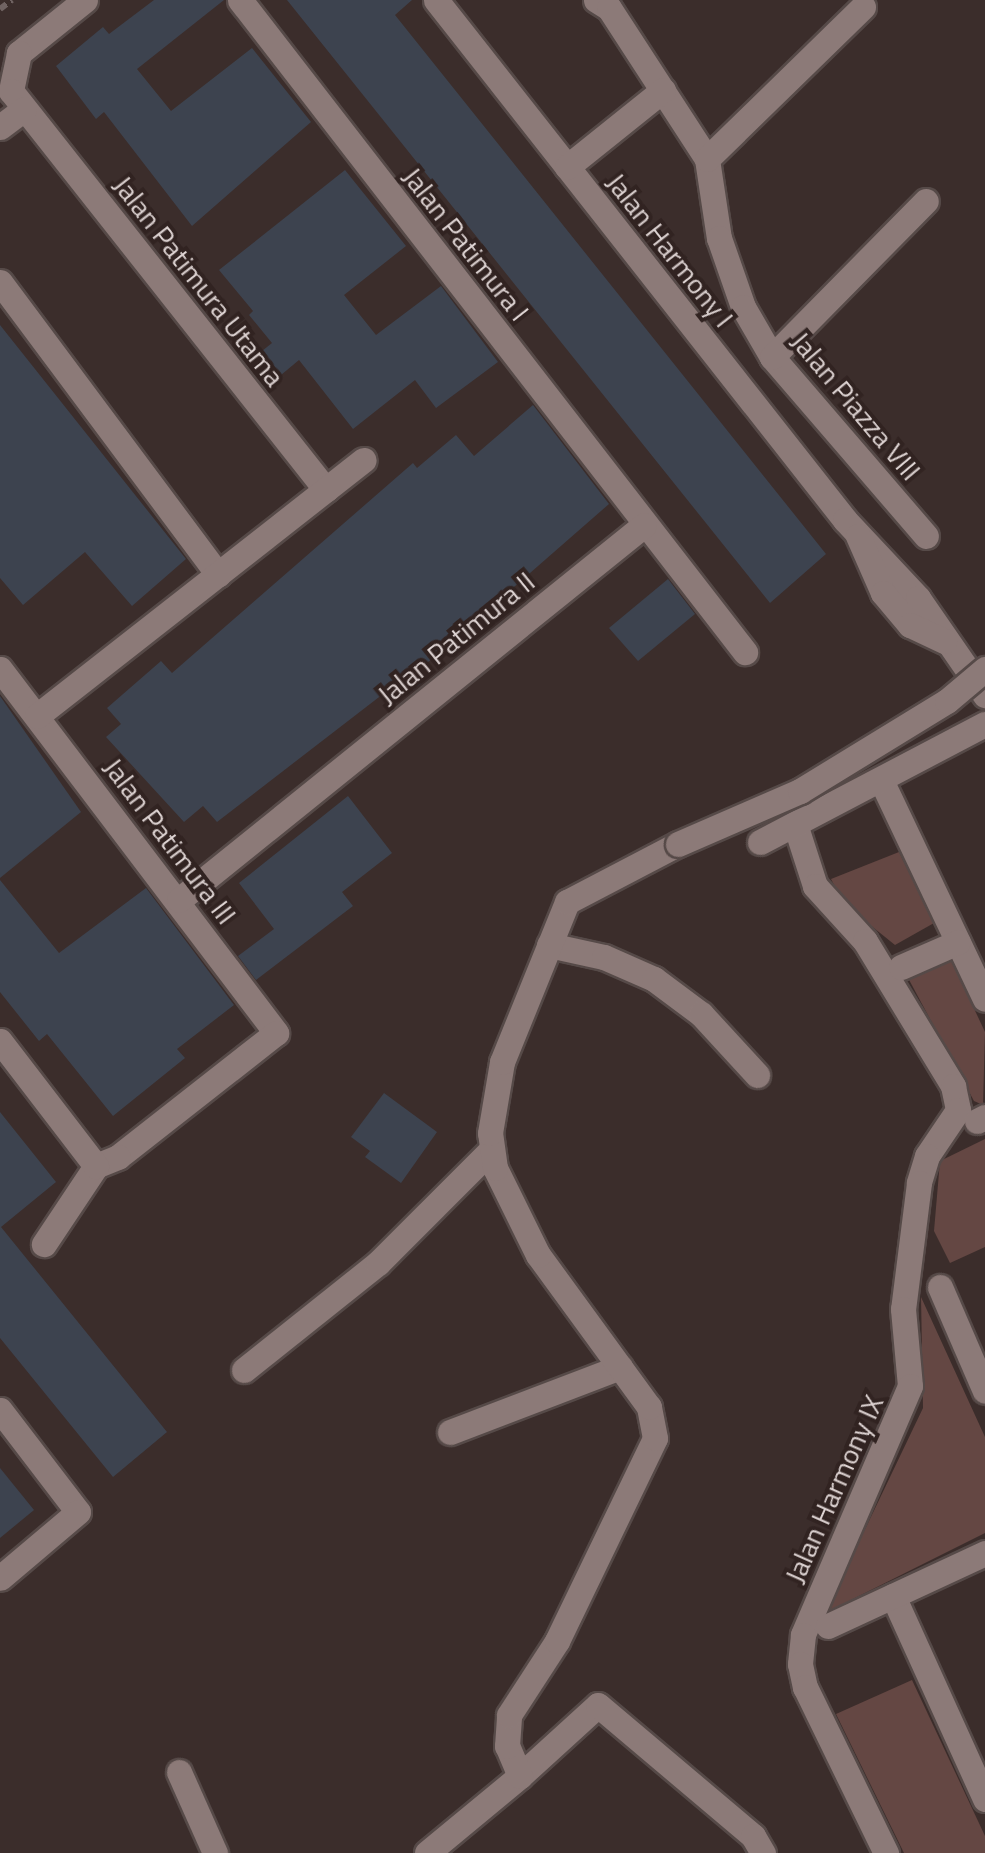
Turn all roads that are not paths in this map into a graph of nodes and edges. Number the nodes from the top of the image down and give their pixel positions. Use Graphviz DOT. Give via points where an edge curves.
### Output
graph roads {
  1 [pos="85,0"];
  2 [pos="240,0"];
  3 [pos="436,0"];
  4 [pos="607,2"];
  5 [pos="863,8"];
  6 [pos="663,90"];
  7 [pos="24,109"];
  8 [pos="0,127"];
  9 [pos="707,159"];
  10 [pos="567,167"];
  11 [pos="926,202"];
  12 [pos="0,282"];
  13 [pos="772,357"];
  14 [pos="364,460"];
  15 [pos="326,490"];
  16 [pos="644,525"];
  17 [pos="926,536"];
  18 [pos="218,574"];
  19 [pos="745,652"];
  20 [pos="985,668"];
  21 [pos="0,669"];
  22 [pos="985,696"];
  23 [pos="37,716"];
  24 [pos="985,724"];
  25 [pos="881,780"];
  26 [pos="796,827"];
  27 [pos="760,842"];
  28 [pos="178,900"];
  29 [pos="958,942"];
  30 [pos="548,945"];
  31 [pos="901,967"];
  32 [pos="985,1000"];
  33 [pos="0,1040"];
  34 [pos="757,1075"];
  35 [pos="491,1150"];
  36 [pos="96,1166"];
  37 [pos="44,1244"];
  38 [pos="940,1287"];
  39 [pos="620,1368"];
  40 [pos="244,1370"];
  41 [pos="985,1391"];
  42 [pos="0,1410"];
  43 [pos="450,1432"];
  44 [pos="985,1553"];
  45 [pos="0,1578"];
  46 [pos="893,1596"];
  47 [pos="828,1626"];
  48 [pos="178,1772"];
  49 [pos="520,1776"];
  50 [pos="985,1799"];
  51 [pos="758,1845"];
  52 [pos="216,1853"];
  53 [pos="426,1853"];
  54 [pos="886,1853"];
  1 -- 7 [label="street, Jalan Patimura Utama" via="14,62 11,91"];
  2 -- 16 [label="street, Jalan Patimura I"];
  3 -- 10 [label="street, Jalan Harmony I"];
  4 -- 6 [label="street, Jalan Piazza VIII"];
  5 -- 9 [label="street"];
  6 -- 9 [label="street, Jalan Piazza VIII"];
  6 -- 10 [label="street"];
  7 -- 8 [label="street"];
  7 -- 15 [label="street, Jalan Patimura Utama"];
  9 -- 13 [label="street, Jalan Piazza VIII" via="719,238 743,307"];
  10 -- 22 [label="street, Jalan Harmony I" via="858,536 883,593 910,625 944,641"];
  11 -- 13 [label="street"];
  12 -- 18 [label="street"];
  13 -- 17 [label="street, Jalan Piazza VIII"];
  14 -- 15 [label="street"];
  15 -- 18 [label="street"];
  16 -- 19 [label="street"];
  16 -- 28 [label="street, Jalan Patimura II"];
  18 -- 23 [label="street"];
  20 -- 30 [label="street, bridge" via="947,701 800,791 578,892"];
  21 -- 23 [label="street, Jalan Patimura III"];
  23 -- 28 [label="street, Jalan Patimura III"];
  24 -- 25 [label="street"];
  25 -- 26 [label="street"];
  25 -- 29 [label="street"];
  26 -- 27 [label="street"];
  26 -- 54 [label="street, Jalan Harmony IX" via="814,886 866,941 954,1086 958,1110 927,1156 920,1183 902,1309 910,1386 803,1635 800,1664 805,1688"];
  28 -- 36 [label="street, Jalan Patimura III" via="275,1029 275,1038"];
  29 -- 31 [label="street"];
  29 -- 32 [label="street"];
  30 -- 34 [label="street" via="654,979 701,1014"];
  30 -- 35 [label="street" via="502,1062"];
  33 -- 36 [label="street"];
  35 -- 39 [label="street" via="538,1255"];
  35 -- 40 [label="street" via="378,1263"];
  36 -- 37 [label="street"];
  38 -- 41 [label="street"];
  39 -- 43 [label="street"];
  39 -- 49 [label="street" via="649,1407 655,1438 556,1641 509,1715 508,1746"];
  42 -- 45 [label="street" via="78,1512"];
  44 -- 46 [label="street"];
  46 -- 47 [label="street"];
  46 -- 50 [label="street"];
  48 -- 52 [label="street"];
  49 -- 51 [label="street" via="598,1705"];
  49 -- 53 [label="street"];
}
